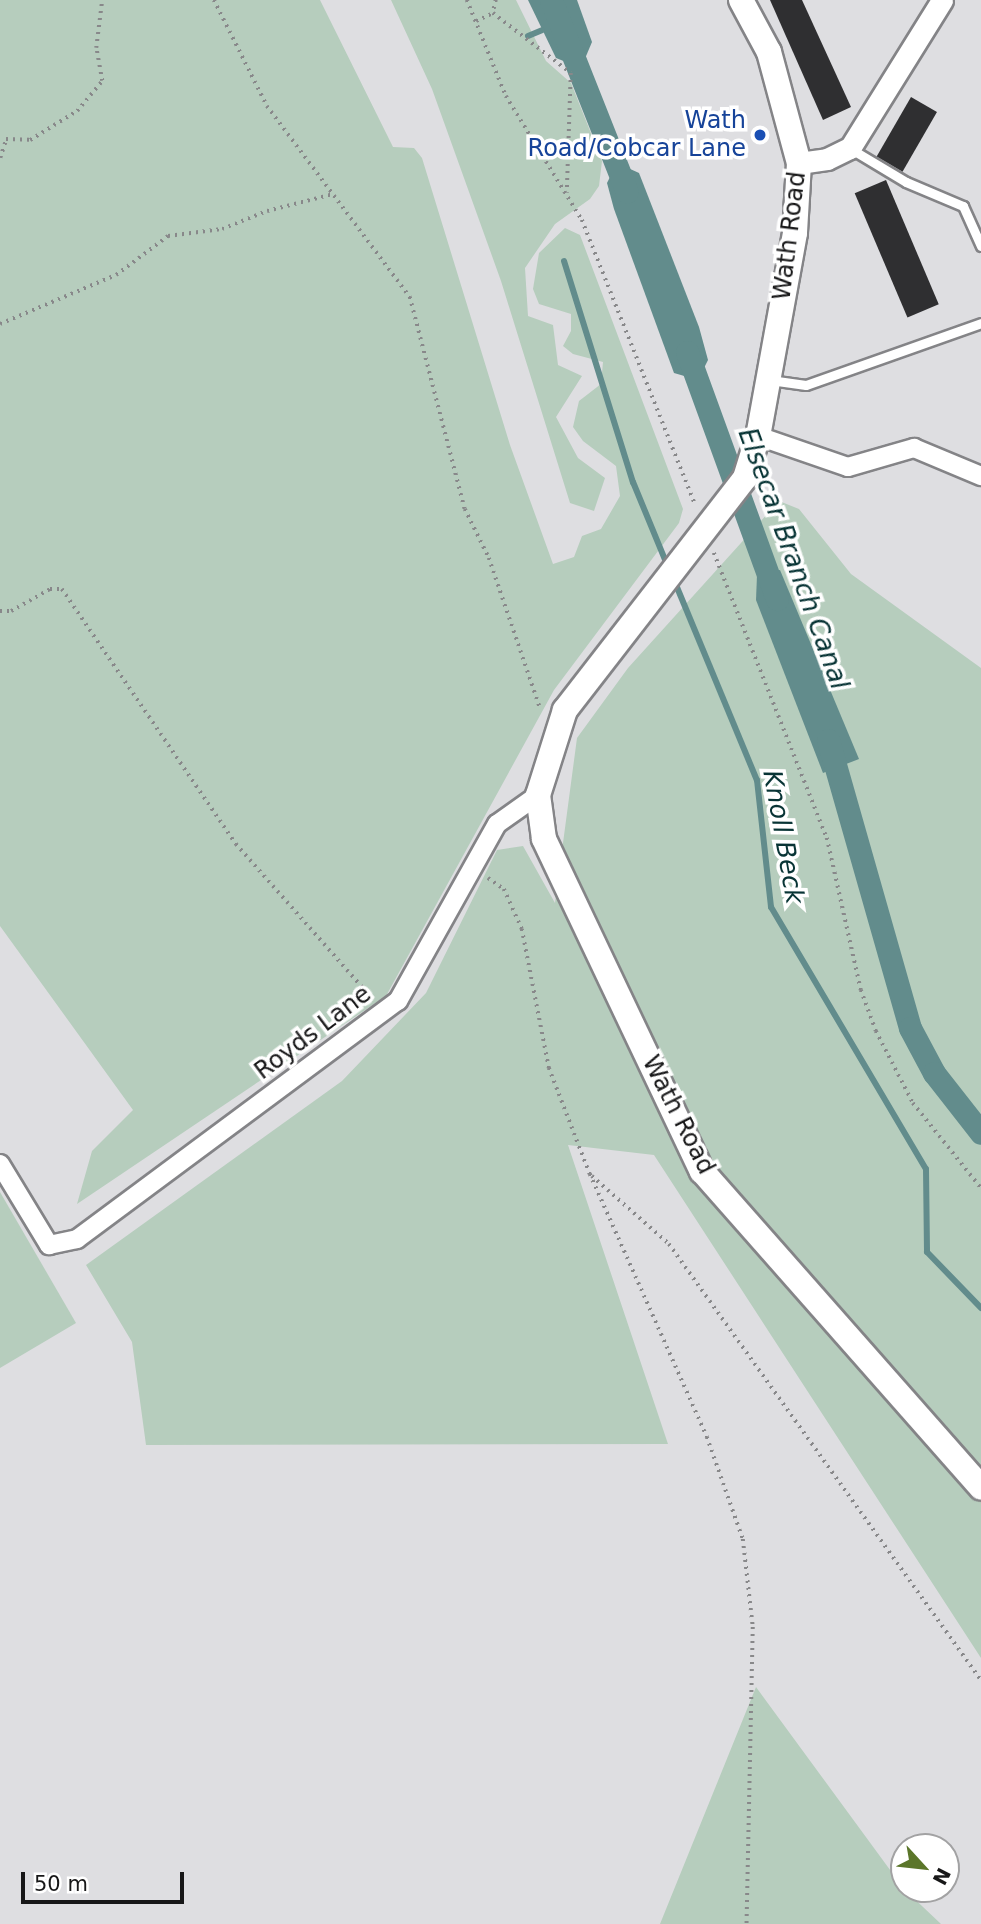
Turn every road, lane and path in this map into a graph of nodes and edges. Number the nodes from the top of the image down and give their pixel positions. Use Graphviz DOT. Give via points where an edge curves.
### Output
graph roads {
  1 [pos="102,0"];
  2 [pos="214,0"];
  3 [pos="467,0"];
  4 [pos="496,0"];
  5 [pos="741,0"];
  6 [pos="942,0"];
  7 [pos="493,13"];
  8 [pos="476,21"];
  9 [pos="850,148"];
  10 [pos="0,158"];
  11 [pos="799,163"];
  12 [pos="333,194"];
  13 [pos="567,196"];
  14 [pos="981,246"];
  15 [pos="981,323"];
  16 [pos="0,324"];
  17 [pos="768,380"];
  18 [pos="758,436"];
  19 [pos="981,476"];
  20 [pos="712,521"];
  21 [pos="0,611"];
  22 [pos="552,747"];
  23 [pos="538,795"];
  24 [pos="472,867"];
  25 [pos="381,1013"];
  26 [pos="0,1164"];
  27 [pos="590,1174"];
  28 [pos="981,1188"];
  29 [pos="981,1488"];
  30 [pos="981,1680"];
  31 [pos="747,1924"];
  1 -- 10 [label="path" via="96,48 102,81 77,111 30,140 6,139"];
  2 -- 12 [label="path" via="267,106"];
  3 -- 8 [label="path"];
  4 -- 7 [label="path"];
  5 -- 11 [label="main road, Wath Road" via="769,52"];
  6 -- 9 [label="street"];
  7 -- 8 [label="path"];
  7 -- 13 [label="path" via="571,73"];
  8 -- 13 [label="path" via="506,96"];
  9 -- 11 [label="street" via="827,159"];
  9 -- 14 [label="lane" via="906,182 964,206"];
  11 -- 17 [label="main road, Wath Road" via="795,233"];
  12 -- 16 [label="path" via="267,211 222,229 168,236 116,275"];
  12 -- 22 [label="path" via="410,298 466,509 489,558"];
  13 -- 20 [label="path" via="582,220"];
  15 -- 17 [label="lane" via="806,385"];
  17 -- 18 [label="main road, Wath Road"];
  18 -- 19 [label="street" via="848,467 914,448"];
  18 -- 20 [label="main road, Wath Road" via="745,478"];
  20 -- 22 [label="main road, Wath Road" via="565,710"];
  20 -- 28 [label="path" via="827,838 860,990 876,1031 913,1103"];
  21 -- 25 [label="path" via="11,611 50,589 62,589 236,845"];
  22 -- 23 [label="main road, Wath Road"];
  23 -- 24 [label="street, Royds Lane" via="497,824"];
  23 -- 29 [label="main road, Wath Road" via="544,839 702,1171"];
  24 -- 25 [label="street, Royds Lane" via="398,1001"];
  24 -- 27 [label="path" via="504,889 522,929 549,1068"];
  25 -- 26 [label="street, Royds Lane" via="77,1239 49,1245"];
  27 -- 30 [label="path" via="669,1244"];
  27 -- 31 [label="path" via="707,1437 743,1539 753,1627"];
}
